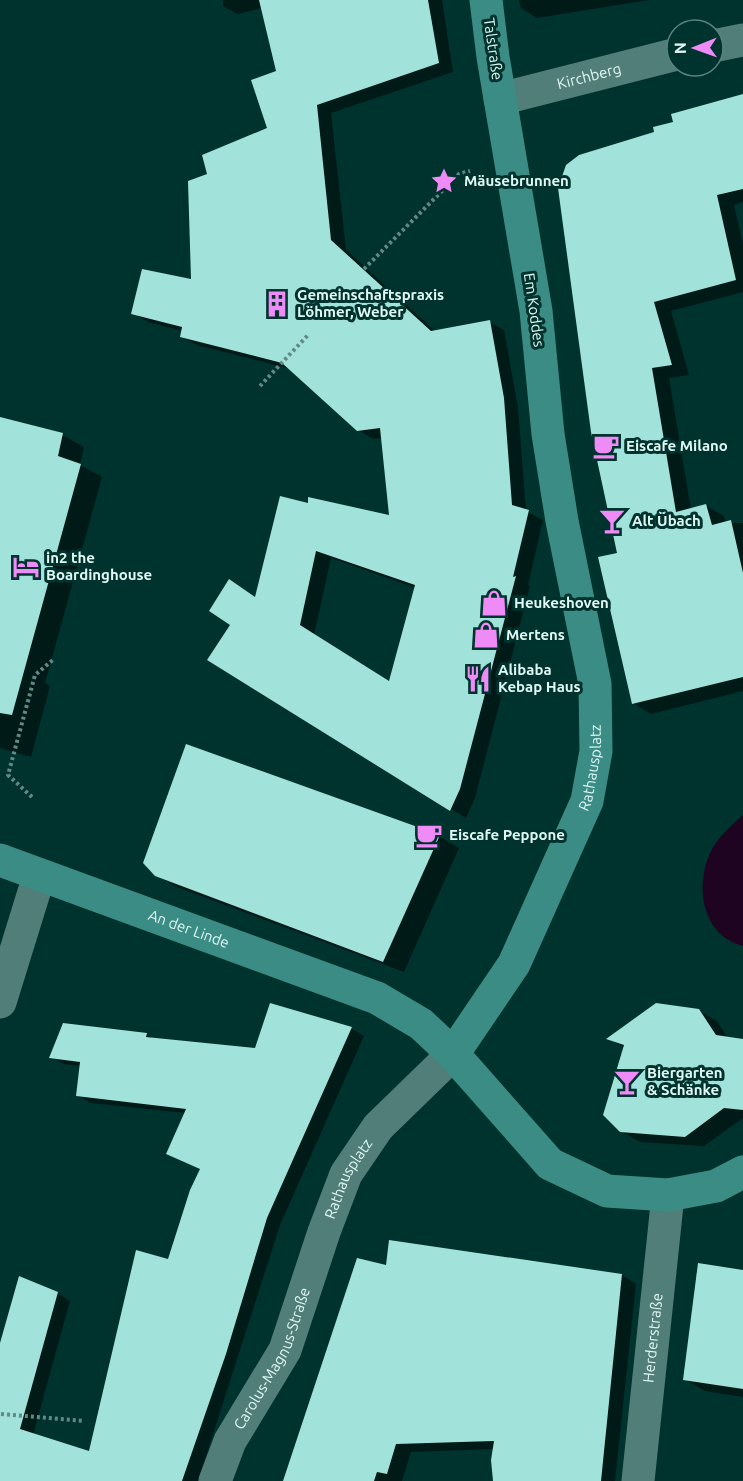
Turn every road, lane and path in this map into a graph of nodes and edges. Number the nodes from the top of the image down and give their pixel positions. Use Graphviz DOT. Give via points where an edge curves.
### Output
graph roads {
  1 [pos="486,0"];
  2 [pos="743,40"];
  3 [pos="725,44"];
  4 [pos="665,57"];
  5 [pos="500,99"];
  6 [pos="510,161"];
  7 [pos="364,269"];
  8 [pos="309,334"];
  9 [pos="260,386"];
  10 [pos="562,521"];
  11 [pos="54,659"];
  12 [pos="32,796"];
  13 [pos="0,860"];
  14 [pos="39,876"];
  15 [pos="0,1002"];
  16 [pos="453,1054"];
  17 [pos="743,1173"];
  18 [pos="668,1195"];
  19 [pos="324,1232"];
  20 [pos="1,1414"];
  21 [pos="84,1422"];
  22 [pos="215,1481"];
  23 [pos="638,1481"];
  1 -- 5 [label="street, Talstraße"];
  2 -- 3 [label="street"];
  4 -- 5 [label="street, Kirchberg"];
  5 -- 6 [label="street, Em Koddes"];
  6 -- 7 [label="path" via="459,174"];
  6 -- 10 [label="street, Em Koddes" via="536,311 548,435"];
  8 -- 9 [label="path"];
  10 -- 16 [label="street, Rathausplatz" via="595,684 596,751 587,801 514,964"];
  11 -- 12 [label="path" via="35,675 8,775"];
  13 -- 14 [label="street, An der Linde"];
  14 -- 15 [label="street"];
  14 -- 16 [label="street, An der Linde" via="377,998 422,1024"];
  16 -- 18 [label="street" via="550,1164 607,1191"];
  16 -- 19 [label="street, Rathausplatz" via="378,1127 346,1174"];
  17 -- 18 [label="street" via="716,1186"];
  18 -- 23 [label="street, Herderstraße"];
  19 -- 22 [label="street, Carolus-Magnus-Straße" via="285,1350 230,1441"];
  20 -- 21 [label="path"];
}
